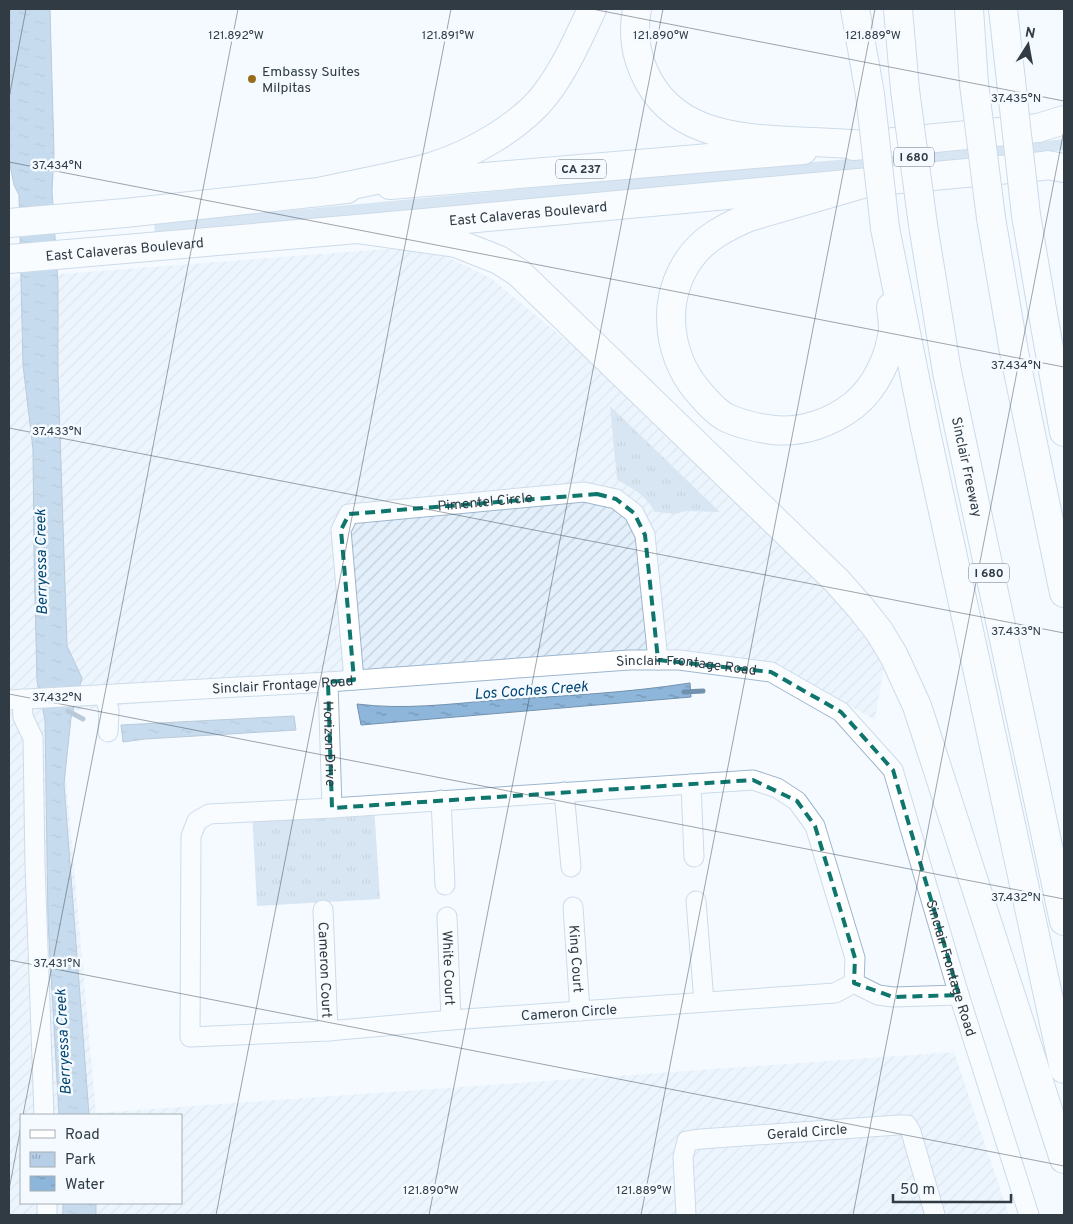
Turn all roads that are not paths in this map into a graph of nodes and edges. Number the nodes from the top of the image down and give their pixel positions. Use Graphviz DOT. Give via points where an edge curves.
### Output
graph roads {
  1 [pos="592,9"];
  2 [pos="637,9"];
  3 [pos="855,9"];
  4 [pos="867,9"];
  5 [pos="898,9"];
  6 [pos="916,9"];
  7 [pos="969,9"];
  8 [pos="1003,9"];
  9 [pos="1012,9"];
  10 [pos="1010,81"];
  11 [pos="915,90"];
  12 [pos="870,94"];
  13 [pos="1064,120"];
  14 [pos="865,145"];
  15 [pos="1056,167"];
  16 [pos="870,182"];
  17 [pos="323,191"];
  18 [pos="1026,215"];
  19 [pos="10,223"];
  20 [pos="932,224"];
  21 [pos="885,228"];
  22 [pos="357,229"];
  23 [pos="12,259"];
  24 [pos="1064,320"];
  25 [pos="1064,432"];
  26 [pos="1064,593"];
  27 [pos="658,660"];
  28 [pos="354,680"];
  29 [pos="328,682"];
  30 [pos="100,695"];
  31 [pos="19,700"];
  32 [pos="108,732"];
  33 [pos="691,784"];
  34 [pos="564,792"];
  35 [pos="441,800"];
  36 [pos="332,808"];
  37 [pos="1064,845"];
  38 [pos="694,857"];
  39 [pos="571,867"];
  40 [pos="445,885"];
  41 [pos="696,901"];
  42 [pos="573,907"];
  43 [pos="323,910"];
  44 [pos="447,917"];
  45 [pos="1064,921"];
  46 [pos="854,983"];
  47 [pos="960,995"];
  48 [pos="704,1002"];
  49 [pos="580,1011"];
  50 [pos="451,1020"];
  51 [pos="328,1031"];
  52 [pos="1064,1069"];
  53 [pos="44,1114"];
  54 [pos="1064,1158"];
  55 [pos="686,1215"];
  56 [pos="936,1215"];
  57 [pos="1029,1215"];
  1 -- 17 [label="highway" via="560,74 529,113 508,130 431,167"];
  2 -- 14 [label="highway" via="636,48 648,80 657,94 686,118 723,134 746,138"];
  3 -- 12 [label="highway"];
  4 -- 12 [label="highway"];
  5 -- 11 [label="highway, Sinclair Freeway / I 680"];
  6 -- 11 [label="highway, I 680"];
  7 -- 26 [label="highway, bridge" via="974,84 991,218 1014,352"];
  8 -- 10 [label="highway"];
  9 -- 10 [label="highway"];
  10 -- 18 [label="highway, bridge"];
  11 -- 20 [label="highway, Sinclair Freeway / I 680, bridge"];
  12 -- 21 [label="highway, bridge"];
  13 -- 14 [label="highway, CA 237" via="1038,128"];
  14 -- 17 [label="highway, CA 237"];
  15 -- 16 [label="highway, East Calaveras Boulevard"];
  16 -- 21 [label="highway" via="736,222 715,234 688,260 674,295 671,314 676,354 694,388 725,416 762,429 784,431 824,423 860,400 883,367 893,328"];
  16 -- 22 [label="highway, East Calaveras Boulevard"];
  17 -- 19 [label="highway, CA 237"];
  18 -- 24 [label="highway" via="1049,292"];
  18 -- 25 [label="highway"];
  20 -- 37 [label="highway, I 680"];
  20 -- 45 [label="highway, Sinclair Freeway / I 680" via="947,372"];
  21 -- 52 [label="highway" via="925,428"];
  22 -- 23 [label="highway, East Calaveras Boulevard"];
  22 -- 54 [label="highway" via="456,243 499,260 519,273 813,556 860,606 894,656 917,706"];
  27 -- 28 [label="street, Sinclair Frontage Road"];
  27 -- 28 [label="street, Pimentel Circle" via="645,535 634,513 616,499 584,492 349,514 341,530"];
  27 -- 47 [label="street, Sinclair Frontage Road" via="771,672 841,712 893,770"];
  28 -- 29 [label="street, Sinclair Frontage Road"];
  29 -- 30 [label="street, Sinclair Frontage Road"];
  29 -- 36 [label="street, Horizon Drive"];
  30 -- 31 [label="street, Sinclair Frontage Road"];
  30 -- 32 [label="street" via="109,710"];
  31 -- 53 [label="street" via="33,738"];
  33 -- 34 [label="street, Cameron Circle"];
  33 -- 38 [label="street"];
  33 -- 46 [label="street, Cameron Circle" via="753,780 778,788 798,801 815,826 854,958"];
  34 -- 35 [label="street, Cameron Circle"];
  34 -- 39 [label="street"];
  35 -- 36 [label="street, Cameron Circle"];
  35 -- 40 [label="street"];
  36 -- 51 [label="street, Cameron Circle" via="209,814 198,821 191,836 190,1037"];
  41 -- 48 [label="street"];
  42 -- 49 [label="street, King Court"];
  43 -- 51 [label="street, Cameron Court"];
  44 -- 50 [label="street, White Court"];
  46 -- 47 [label="street" via="878,995 893,997"];
  46 -- 48 [label="street, Cameron Circle" via="835,993"];
  47 -- 57 [label="street, Sinclair Frontage Road"];
  48 -- 49 [label="street, Cameron Circle"];
  49 -- 50 [label="street, Cameron Circle"];
  50 -- 51 [label="street, Cameron Circle"];
  55 -- 56 [label="street, Gerald Circle" via="683,1156 687,1141 906,1125 911,1132"];
}
